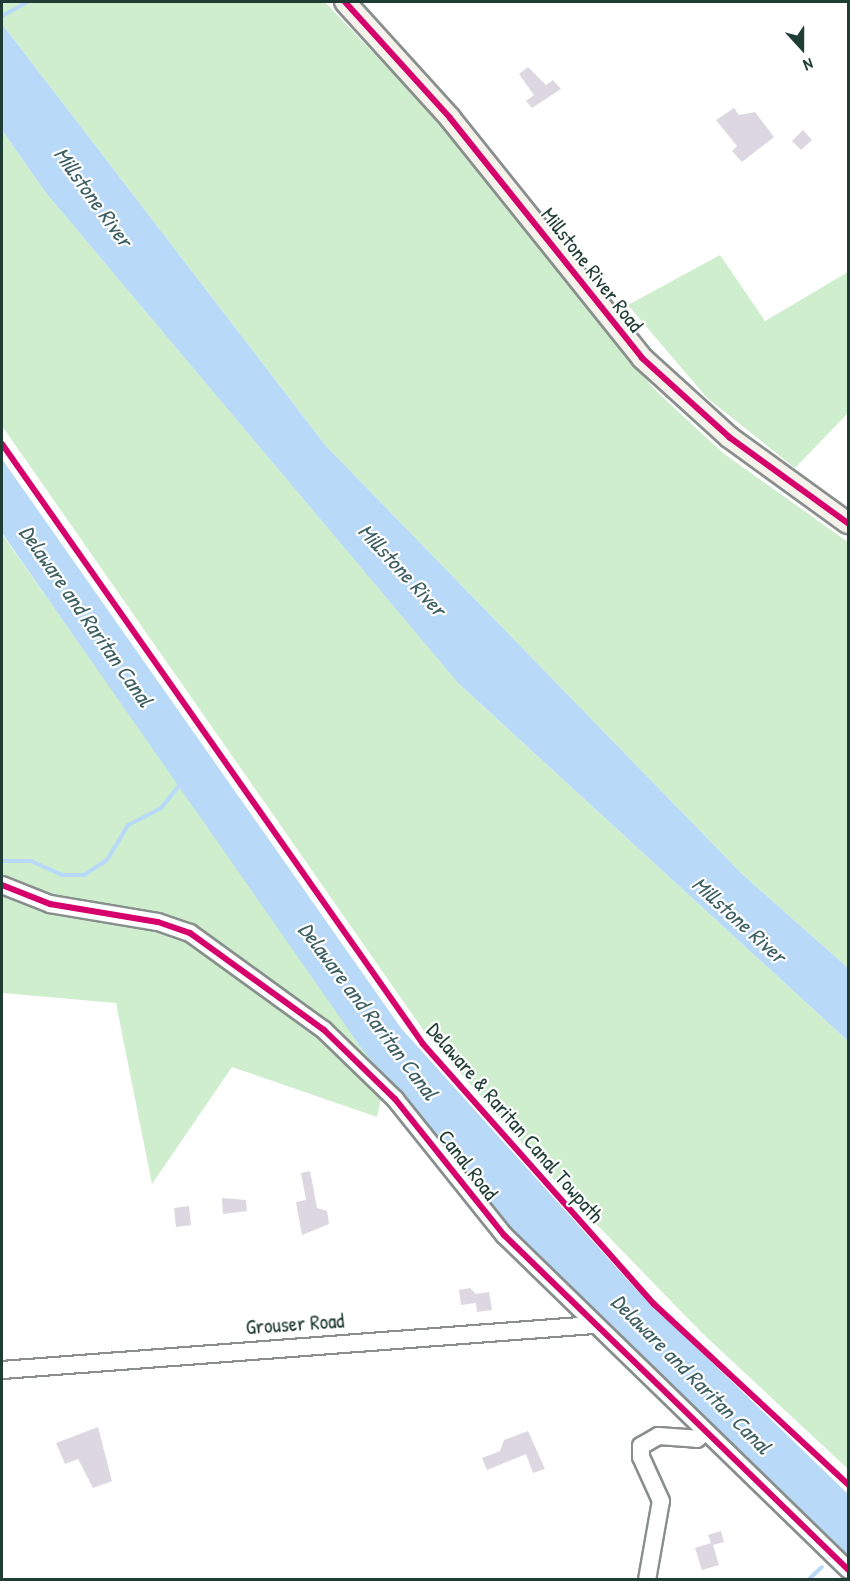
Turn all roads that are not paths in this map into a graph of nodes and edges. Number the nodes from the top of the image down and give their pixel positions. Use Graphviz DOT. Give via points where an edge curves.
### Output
graph roads {
  1 [pos="345,2"];
  2 [pos="849,524"];
  3 [pos="2,885"];
  4 [pos="593,1325"];
  5 [pos="2,1370"];
  6 [pos="705,1432"];
  7 [pos="849,1570"];
  8 [pos="647,1580"];
  1 -- 2 [label="main road, Millstone River Road" via="457,126 642,358 729,437"];
  3 -- 4 [label="street, Canal Road" via="50,904 176,927 219,951 373,1075 487,1216"];
  4 -- 5 [label="street, Grouser Road"];
  4 -- 6 [label="street, Canal Road"];
  6 -- 7 [label="street, Canal Road"];
  6 -- 8 [label="street" via="697,1439 658,1436 641,1446 641,1457 661,1501"];
}
